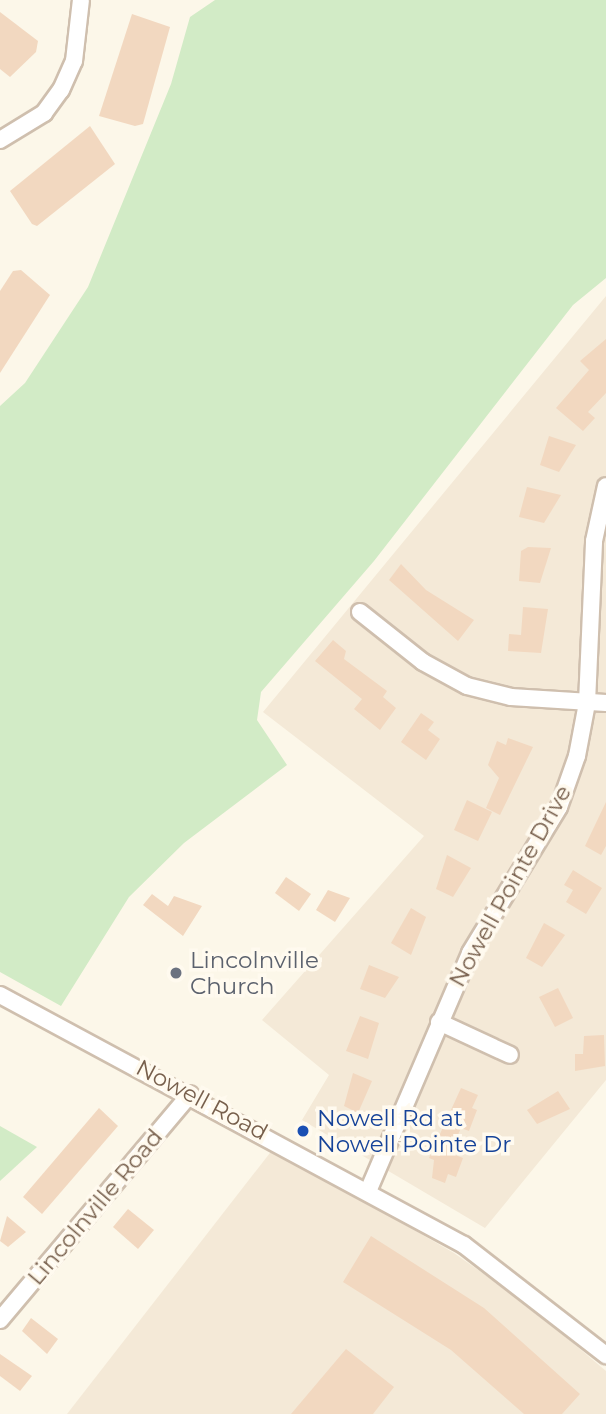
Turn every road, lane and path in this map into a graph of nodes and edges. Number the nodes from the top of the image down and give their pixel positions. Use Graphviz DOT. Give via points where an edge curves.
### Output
graph roads {
  1 [pos="81,0"];
  2 [pos="0,140"];
  3 [pos="606,486"];
  4 [pos="360,612"];
  5 [pos="587,703"];
  6 [pos="606,703"];
  7 [pos="0,995"];
  8 [pos="439,1022"];
  9 [pos="510,1055"];
  10 [pos="190,1094"];
  11 [pos="369,1189"];
  12 [pos="0,1320"];
  13 [pos="606,1355"];
  1 -- 2 [label="street" via="74,61 61,90 44,113"];
  3 -- 5 [label="street, Nowell Pointe Drive" via="593,553"];
  4 -- 5 [label="street" via="423,662 467,686"];
  5 -- 6 [label="street"];
  5 -- 8 [label="street, Nowell Pointe Drive" via="559,807 470,953"];
  7 -- 10 [label="street, Nowell Road"];
  8 -- 9 [label="street"];
  8 -- 11 [label="street, Nowell Pointe Drive"];
  10 -- 11 [label="street, Nowell Road"];
  10 -- 12 [label="street, Lincolnville Road"];
  11 -- 13 [label="street, Nowell Road" via="491,1262"];
}
